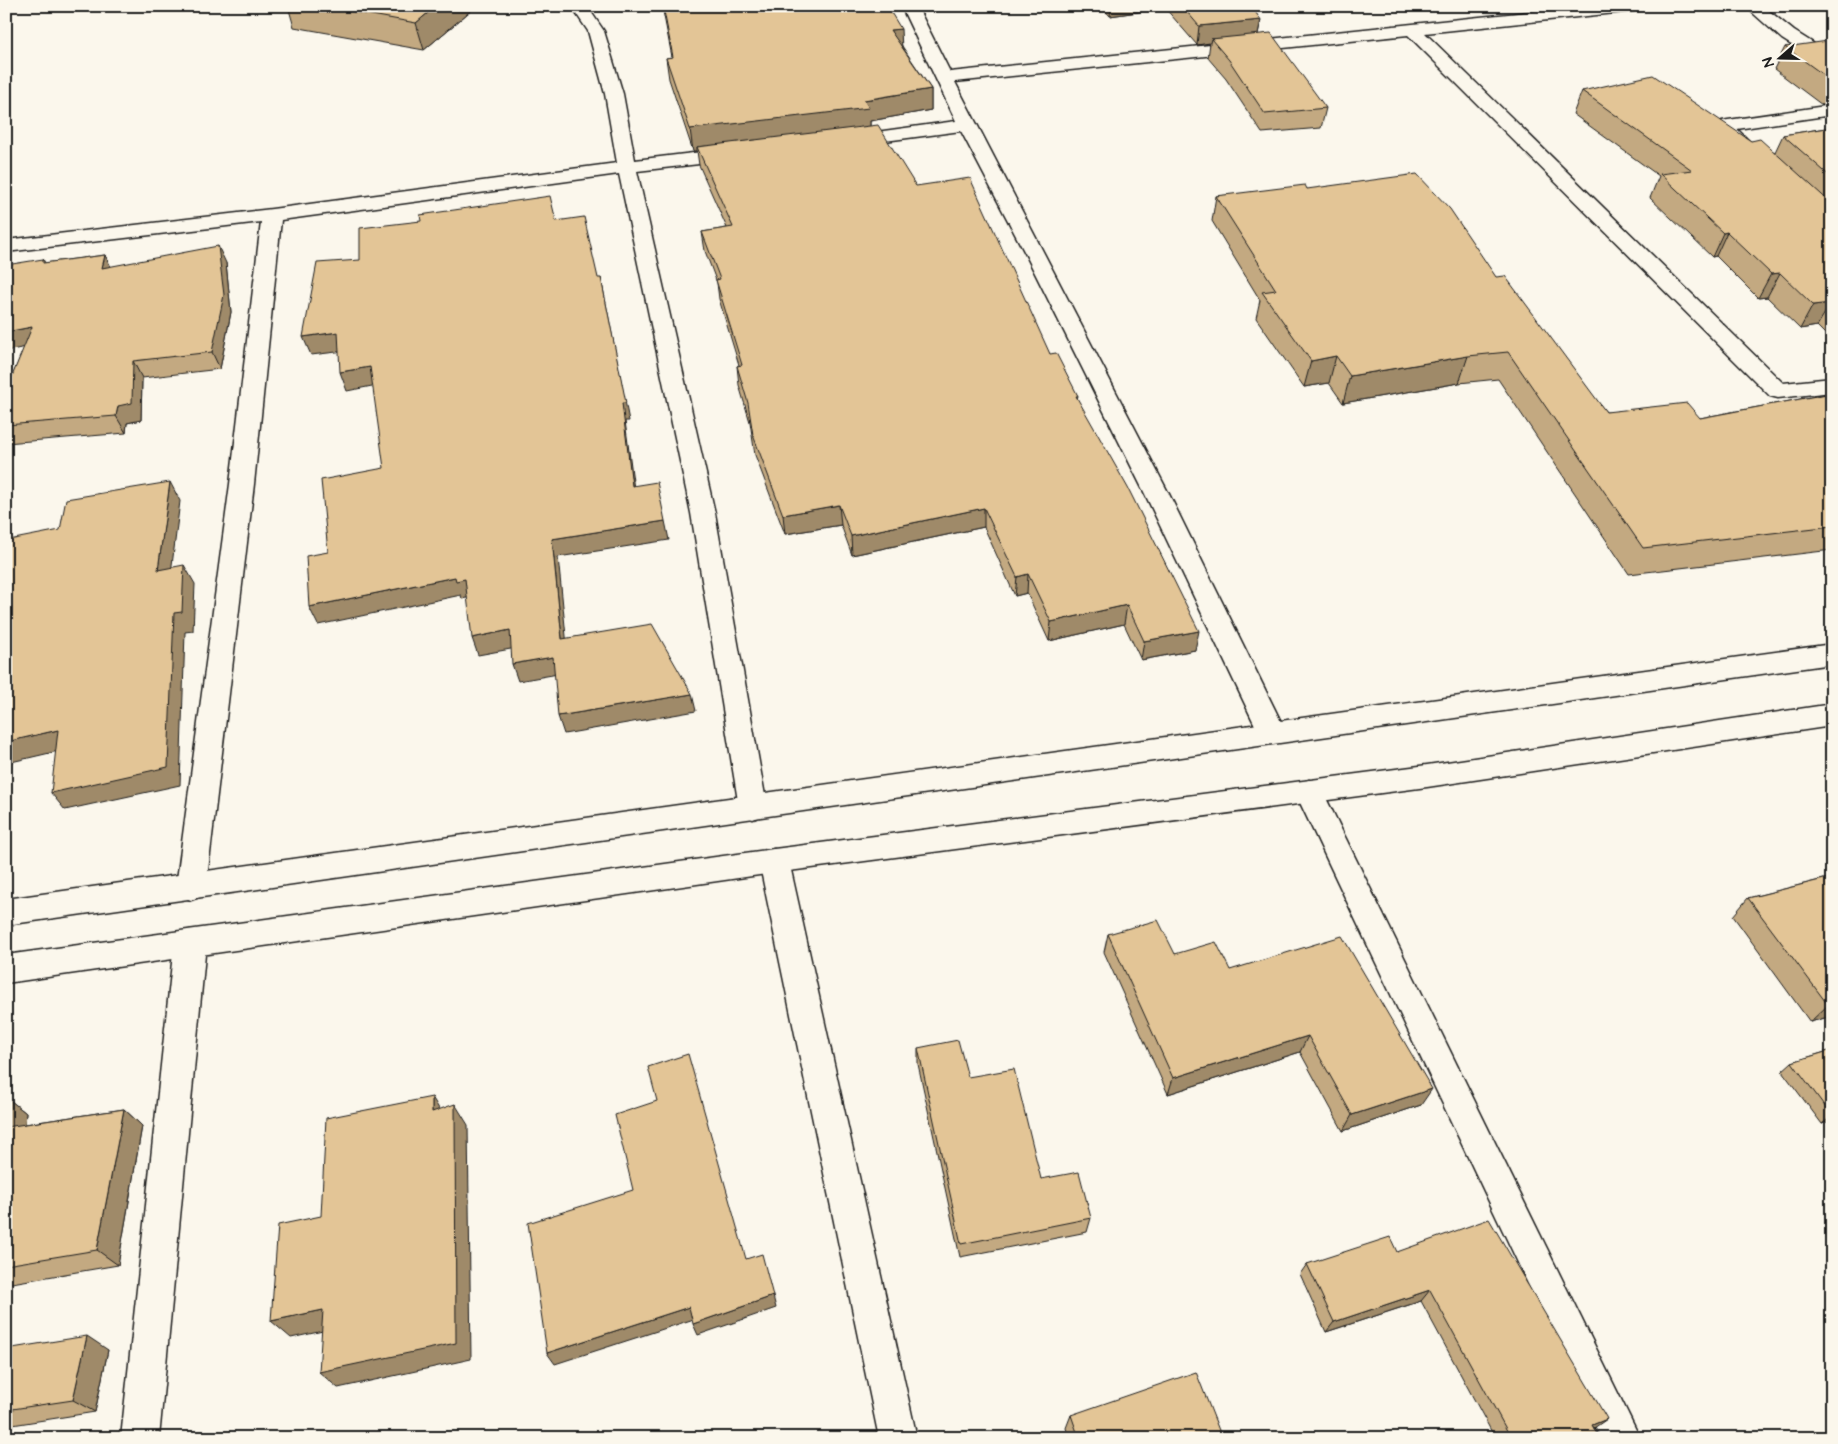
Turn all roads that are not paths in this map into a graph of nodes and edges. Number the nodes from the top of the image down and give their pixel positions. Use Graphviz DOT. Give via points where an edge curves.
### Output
graph roads {
  1 [pos="579,6"];
  2 [pos="909,6"];
  3 [pos="1634,6"];
  4 [pos="1753,6"];
  5 [pos="1563,9"];
  6 [pos="1412,28"];
  7 [pos="1832,63"];
  8 [pos="944,78"];
  9 [pos="1832,110"];
  10 [pos="967,125"];
  11 [pos="830,143"];
  12 [pos="752,152"];
  13 [pos="1763,163"];
  14 [pos="627,167"];
  15 [pos="272,215"];
  16 [pos="6,246"];
  17 [pos="1832,385"];
  18 [pos="1832,654"];
  19 [pos="1832,715"];
  20 [pos="1272,732"];
  21 [pos="1309,792"];
  22 [pos="753,807"];
  23 [pos="774,861"];
  24 [pos="192,887"];
  25 [pos="6,912"];
  26 [pos="190,944"];
  27 [pos="6,969"];
  28 [pos="140,1438"];
  29 [pos="898,1438"];
  30 [pos="1621,1438"];
  1 -- 14 [label="street" via="596,31 614,94"];
  2 -- 8 [label="street"];
  3 -- 5 [label="street"];
  4 -- 7 [label="street" via="1788,35"];
  5 -- 6 [label="street"];
  6 -- 8 [label="street"];
  6 -- 17 [label="street" via="1778,391"];
  8 -- 10 [label="street"];
  9 -- 13 [label="street" via="1728,125 1728,131"];
  10 -- 11 [label="street"];
  10 -- 20 [label="street" via="1036,255"];
  12 -- 14 [label="street"];
  14 -- 15 [label="street"];
  14 -- 22 [label="street" via="703,513"];
  15 -- 16 [label="street"];
  15 -- 24 [label="street"];
  18 -- 20 [label="street"];
  19 -- 21 [label="street"];
  20 -- 22 [label="street"];
  21 -- 23 [label="street"];
  21 -- 30 [label="street"];
  22 -- 24 [label="street"];
  23 -- 26 [label="street"];
  23 -- 29 [label="street"];
  24 -- 25 [label="street"];
  26 -- 27 [label="street"];
  26 -- 28 [label="street"];
}
